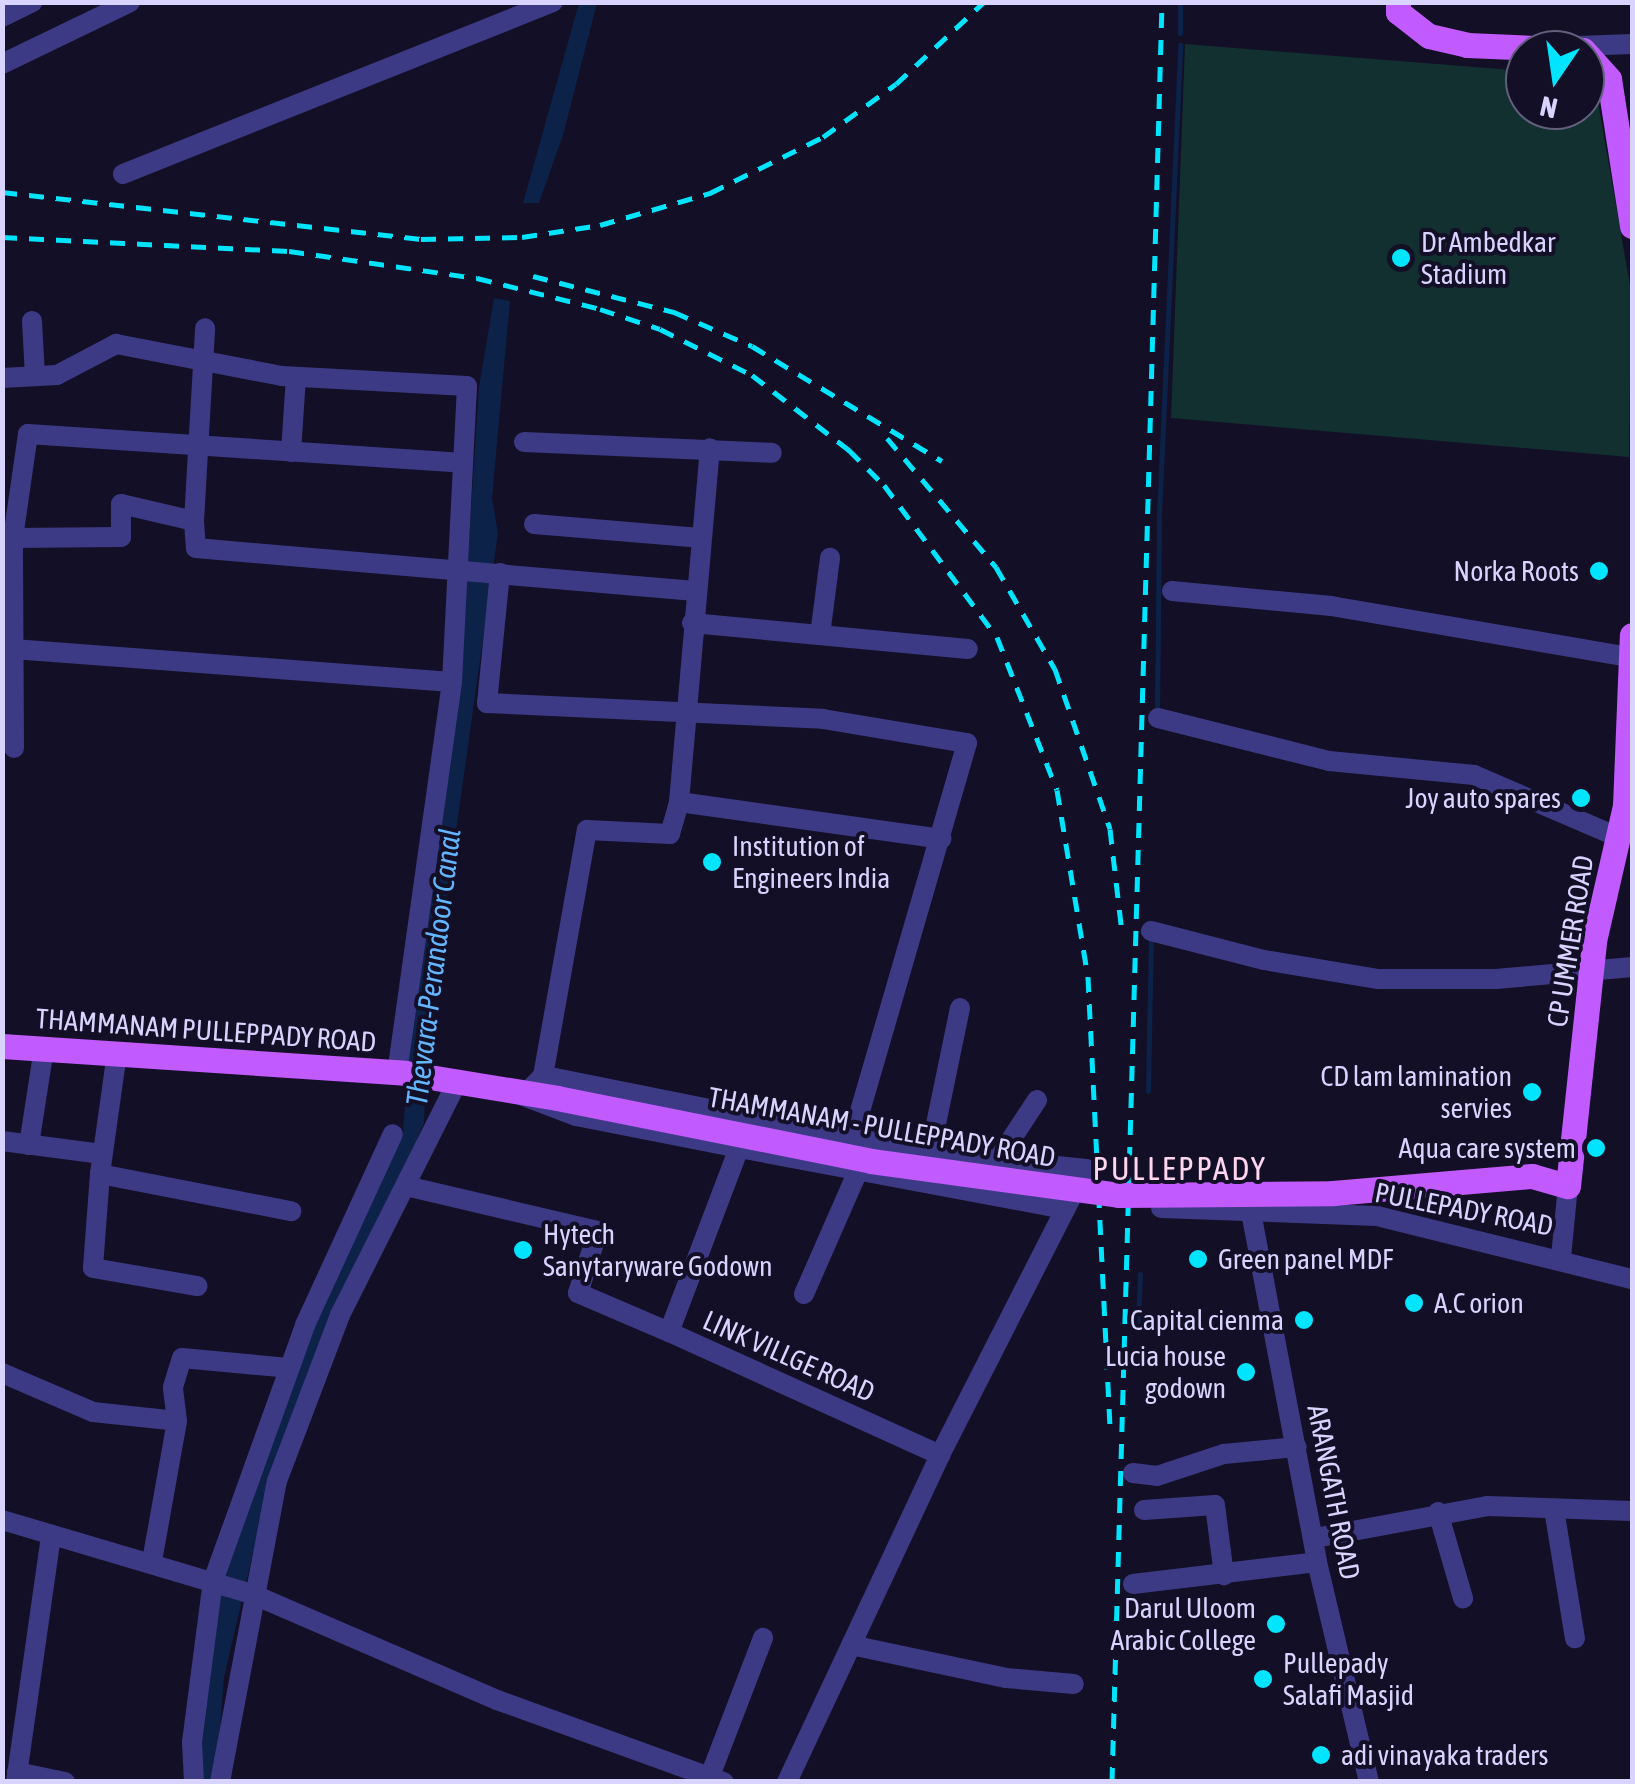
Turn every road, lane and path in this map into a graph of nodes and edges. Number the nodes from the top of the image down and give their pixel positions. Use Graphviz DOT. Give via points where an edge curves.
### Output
graph roads {
  1 [pos="33,2"];
  2 [pos="130,2"];
  3 [pos="553,2"];
  4 [pos="1398,2"];
  5 [pos="2,17"];
  6 [pos="1632,44"];
  7 [pos="1505,46"];
  8 [pos="1605,47"];
  9 [pos="2,64"];
  10 [pos="1605,75"];
  11 [pos="123,174"];
  12 [pos="1632,226"];
  13 [pos="32,321"];
  14 [pos="205,328"];
  15 [pos="206,361"];
  16 [pos="35,376"];
  17 [pos="296,377"];
  18 [pos="2,378"];
  19 [pos="524,442"];
  20 [pos="710,448"];
  21 [pos="196,449"];
  22 [pos="291,452"];
  23 [pos="772,453"];
  24 [pos="463,463"];
  25 [pos="194,522"];
  26 [pos="534,524"];
  27 [pos="8,538"];
  28 [pos="699,538"];
  29 [pos="830,558"];
  30 [pos="463,570"];
  31 [pos="497,573"];
  32 [pos="695,591"];
  33 [pos="1172,591"];
  34 [pos="692,623"];
  35 [pos="820,635"];
  36 [pos="1631,646"];
  37 [pos="13,648"];
  38 [pos="968,650"];
  39 [pos="452,682"];
  40 [pos="685,712"];
  41 [pos="1158,718"];
  42 [pos="1630,740"];
  43 [pos="14,748"];
  44 [pos="679,802"];
  45 [pos="1618,837"];
  46 [pos="941,838"];
  47 [pos="1151,930"];
  48 [pos="1632,967"];
  49 [pos="1592,968"];
  50 [pos="960,1008"];
  51 [pos="2,1046"];
  52 [pos="44,1048"];
  53 [pos="117,1053"];
  54 [pos="410,1074"];
  55 [pos="542,1076"];
  56 [pos="457,1082"];
  57 [pos="523,1096"];
  58 [pos="1037,1100"];
  59 [pos="393,1134"];
  60 [pos="852,1138"];
  61 [pos="2,1142"];
  62 [pos="30,1144"];
  63 [pos="738,1148"];
  64 [pos="930,1153"];
  65 [pos="1571,1160"];
  66 [pos="997,1161"];
  67 [pos="101,1164"];
  68 [pos="858,1171"];
  69 [pos="1532,1176"];
  70 [pos="406,1186"];
  71 [pos="1568,1186"];
  72 [pos="1161,1208"];
  73 [pos="1065,1209"];
  74 [pos="292,1211"];
  75 [pos="1251,1212"];
  76 [pos="1561,1256"];
  77 [pos="1632,1278"];
  78 [pos="196,1286"];
  79 [pos="804,1294"];
  80 [pos="670,1332"];
  81 [pos="288,1368"];
  82 [pos="2,1373"];
  83 [pos="177,1422"];
  84 [pos="1297,1447"];
  85 [pos="940,1455"];
  86 [pos="1133,1473"];
  87 [pos="1554,1509"];
  88 [pos="1144,1510"];
  89 [pos="1632,1511"];
  90 [pos="1438,1512"];
  91 [pos="2,1520"];
  92 [pos="51,1536"];
  93 [pos="1315,1538"];
  94 [pos="152,1560"];
  95 [pos="1318,1562"];
  96 [pos="1224,1575"];
  97 [pos="217,1582"];
  98 [pos="1133,1584"];
  99 [pos="249,1593"];
  100 [pos="1463,1598"];
  101 [pos="763,1638"];
  102 [pos="1575,1638"];
  103 [pos="851,1645"];
  104 [pos="1074,1684"];
  105 [pos="16,1777"];
  106 [pos="717,1779"];
  107 [pos="222,1781"];
  108 [pos="65,1782"];
  109 [pos="194,1782"];
  110 [pos="787,1782"];
  111 [pos="1369,1782"];
  1 -- 5 [label="street"];
  2 -- 9 [label="street"];
  3 -- 11 [label="street"];
  4 -- 7 [label="main road" via="1398,12 1429,36"];
  6 -- 8 [label="street"];
  10 -- 12 [label="main road"];
  13 -- 16 [label="street"];
  14 -- 15 [label="street"];
  15 -- 16 [label="street" via="116,344 56,374"];
  15 -- 17 [label="street"];
  15 -- 21 [label="street"];
  16 -- 18 [label="street"];
  17 -- 22 [label="street"];
  17 -- 24 [label="street" via="467,386"];
  19 -- 20 [label="street"];
  20 -- 23 [label="street"];
  20 -- 28 [label="street"];
  21 -- 22 [label="street"];
  21 -- 25 [label="street"];
  21 -- 27 [label="street" via="28,434"];
  22 -- 24 [label="street"];
  24 -- 30 [label="street"];
  25 -- 27 [label="street" via="121,504 121,537"];
  25 -- 30 [label="street" via="196,548"];
  26 -- 28 [label="street"];
  27 -- 37 [label="street"];
  28 -- 32 [label="street"];
  29 -- 35 [label="street"];
  30 -- 31 [label="street"];
  30 -- 39 [label="street"];
  31 -- 32 [label="street"];
  31 -- 40 [label="street" via="488,703"];
  32 -- 34 [label="street"];
  33 -- 36 [label="street"];
  34 -- 35 [label="street"];
  34 -- 40 [label="street"];
  35 -- 38 [label="street"];
  36 -- 42 [label="main road, CP UMMER ROAD"];
  37 -- 39 [label="street"];
  37 -- 43 [label="street"];
  39 -- 54 [label="street"];
  40 -- 44 [label="street"];
  40 -- 46 [label="street" via="823,719 967,743"];
  41 -- 45 [label="street" via="1329,761 1474,774"];
  42 -- 45 [label="main road, CP UMMER ROAD"];
  44 -- 46 [label="street"];
  44 -- 55 [label="street" via="670,834 587,830"];
  45 -- 49 [label="main road, CP UMMER ROAD"];
  46 -- 60 [label="street"];
  47 -- 49 [label="street" via="1378,979 1496,979"];
  48 -- 49 [label="street"];
  49 -- 65 [label="main road, CP UMMER ROAD"];
  50 -- 64 [label="street"];
  51 -- 52 [label="main road, THAMMANAM PULLEPPADY ROAD"];
  52 -- 53 [label="main road, THAMMANAM PULLEPPADY ROAD"];
  52 -- 62 [label="street"];
  53 -- 54 [label="main road, THAMMANAM PULLEPPADY ROAD"];
  53 -- 67 [label="street"];
  54 -- 56 [label="main road, THAMMANAM - PULLEPPADY ROAD"];
  55 -- 57 [label="street"];
  55 -- 60 [label="street"];
  56 -- 57 [label="main road, THAMMANAM - PULLEPPADY ROAD"];
  56 -- 70 [label="street"];
  57 -- 63 [label="street" via="576,1116"];
  57 -- 69 [label="main road, THAMMANAM - PULLEPPADY ROAD, bridge" via="908,1167 1119,1195 1333,1193"];
  58 -- 66 [label="street"];
  59 -- 81 [label="street"];
  60 -- 64 [label="street"];
  61 -- 62 [label="street"];
  62 -- 67 [label="street"];
  63 -- 68 [label="street"];
  63 -- 80 [label="street, LINK VILLGE ROAD"];
  64 -- 66 [label="street"];
  65 -- 69 [label="main road"];
  65 -- 71 [label="main road, CP UMMER ROAD"];
  66 -- 73 [label="street" via="1086,1168"];
  67 -- 74 [label="street"];
  67 -- 78 [label="street" via="93,1268"];
  68 -- 73 [label="street"];
  68 -- 79 [label="street"];
  69 -- 71 [label="main road"];
  70 -- 80 [label="street" via="598,1232 578,1293"];
  70 -- 99 [label="street" via="340,1315 277,1480"];
  71 -- 76 [label="street, CP UMMER ROAD"];
  72 -- 75 [label="street, PULLEPADY ROAD"];
  73 -- 85 [label="street"];
  75 -- 76 [label="street, PULLEPADY ROAD" via="1377,1216"];
  75 -- 84 [label="street, ARANGATH ROAD"];
  76 -- 77 [label="street, PULLEPADY ROAD"];
  80 -- 85 [label="street, LINK VILLGE ROAD"];
  81 -- 83 [label="street" via="182,1358 173,1387"];
  81 -- 97 [label="street"];
  82 -- 83 [label="street" via="94,1412"];
  83 -- 94 [label="street"];
  84 -- 86 [label="street" via="1224,1454 1157,1476"];
  84 -- 93 [label="street, ARANGATH ROAD"];
  85 -- 103 [label="street"];
  87 -- 89 [label="street"];
  87 -- 90 [label="street"];
  87 -- 102 [label="street"];
  88 -- 96 [label="street" via="1214,1505"];
  90 -- 93 [label="street"];
  90 -- 100 [label="street"];
  91 -- 92 [label="street"];
  92 -- 94 [label="street"];
  92 -- 105 [label="street"];
  93 -- 95 [label="street, ARANGATH ROAD"];
  94 -- 97 [label="street"];
  95 -- 96 [label="street"];
  95 -- 111 [label="street, ARANGATH ROAD"];
  96 -- 98 [label="street"];
  97 -- 99 [label="street"];
  97 -- 109 [label="street" via="192,1742"];
  99 -- 106 [label="street" via="497,1700"];
  99 -- 107 [label="street"];
  101 -- 106 [label="street"];
  103 -- 104 [label="street" via="1006,1678"];
  103 -- 110 [label="street"];
  105 -- 108 [label="street"];
}
